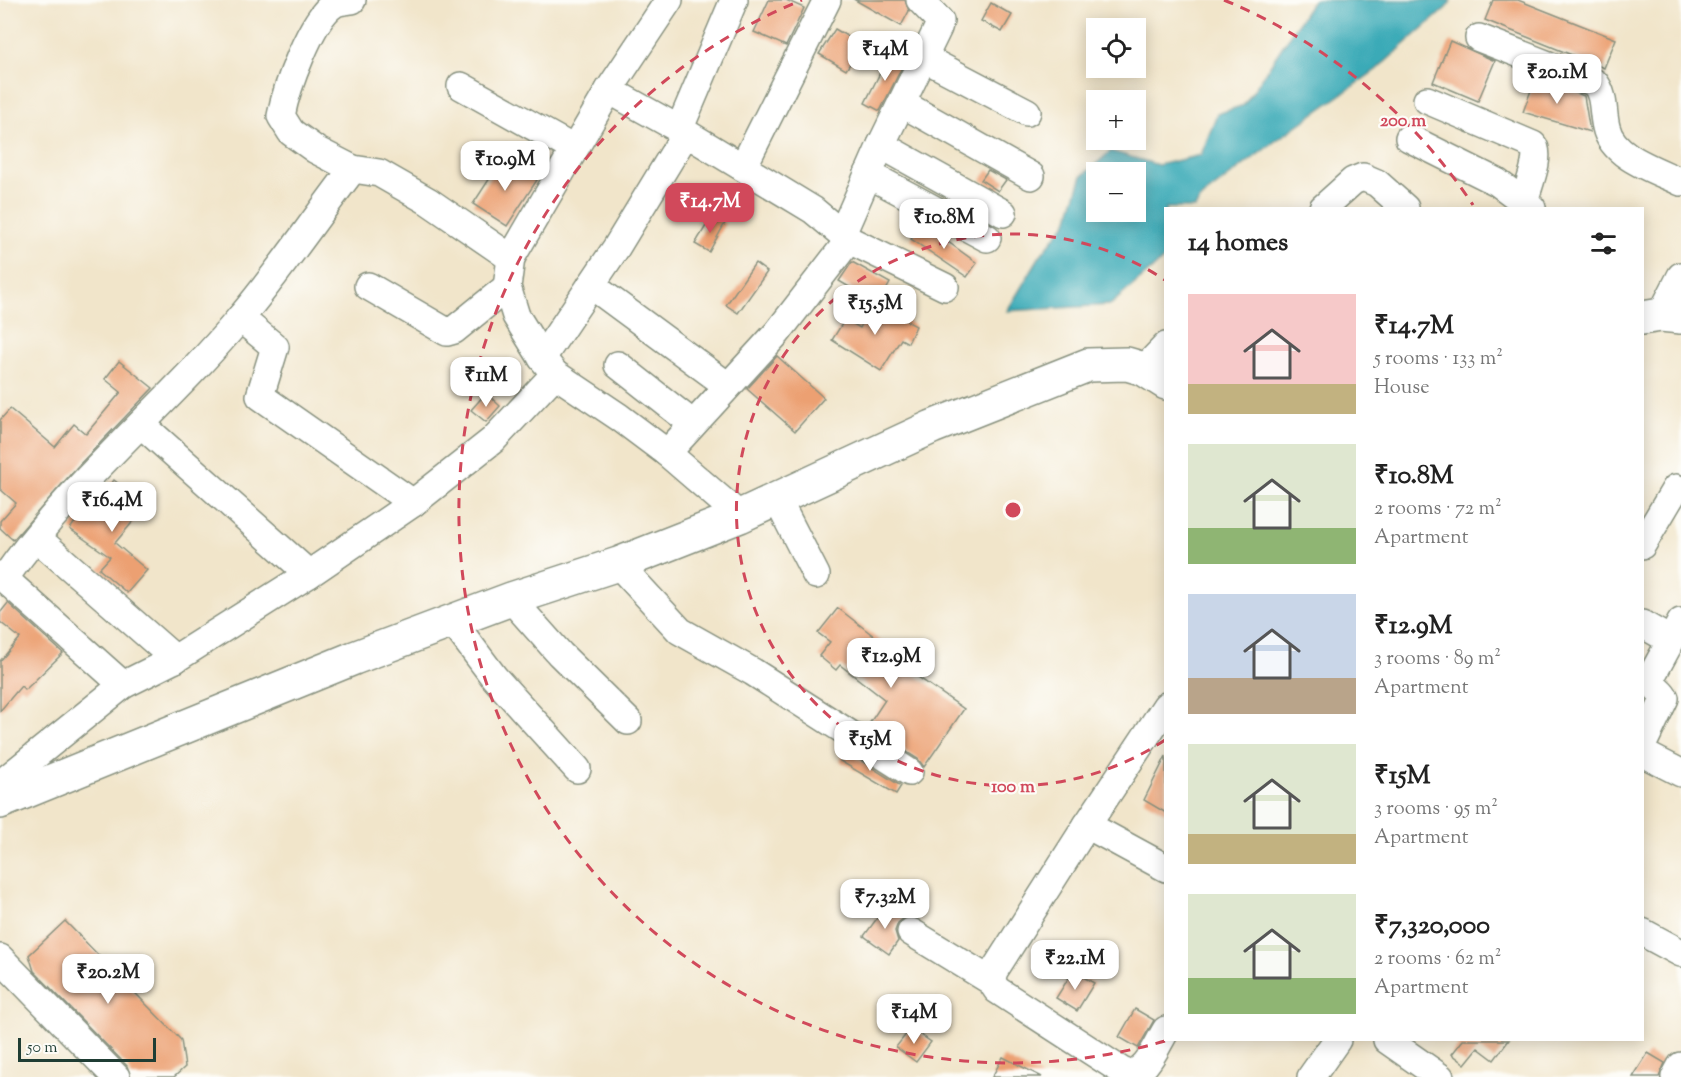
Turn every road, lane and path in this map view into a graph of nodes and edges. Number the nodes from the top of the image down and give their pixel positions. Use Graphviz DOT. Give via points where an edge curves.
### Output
graph roads {
  1 [pos="352,0"];
  2 [pos="669,0"];
  3 [pos="734,0"];
  4 [pos="827,0"];
  5 [pos="920,0"];
  6 [pos="1479,38"];
  7 [pos="924,58"];
  8 [pos="461,86"];
  9 [pos="609,90"];
  10 [pos="1427,100"];
  11 [pos="903,104"];
  12 [pos="1028,112"];
  13 [pos="683,131"];
  14 [pos="1409,138"];
  15 [pos="881,145"];
  16 [pos="574,149"];
  17 [pos="743,167"];
  18 [pos="353,169"];
  19 [pos="868,174"];
  20 [pos="1031,176"];
  21 [pos="1681,182"];
  22 [pos="1528,205"];
  23 [pos="1324,207"];
  24 [pos="1404,207"];
  25 [pos="1003,213"];
  26 [pos="845,237"];
  27 [pos="987,238"];
  28 [pos="511,258"];
  29 [pos="1681,276"];
  30 [pos="591,285"];
  31 [pos="369,286"];
  32 [pos="945,287"];
  33 [pos="507,288"];
  34 [pos="1661,316"];
  35 [pos="240,318"];
  36 [pos="618,365"];
  37 [pos="548,366"];
  38 [pos="1158,366"];
  39 [pos="728,386"];
  40 [pos="141,424"];
  41 [pos="693,424"];
  42 [pos="667,453"];
  43 [pos="1675,485"];
  44 [pos="777,499"];
  45 [pos="413,503"];
  46 [pos="740,516"];
  47 [pos="37,538"];
  48 [pos="1644,541"];
  49 [pos="618,564"];
  50 [pos="309,574"];
  51 [pos="816,574"];
  52 [pos="2,577"];
  53 [pos="511,599"];
  54 [pos="452,621"];
  55 [pos="1644,624"];
  56 [pos="1675,631"];
  57 [pos="175,659"];
  58 [pos="123,685"];
  59 [pos="1164,709"];
  60 [pos="628,722"];
  61 [pos="1644,742"];
  62 [pos="1644,754"];
  63 [pos="577,769"];
  64 [pos="909,772"];
  65 [pos="1681,773"];
  66 [pos="2,790"];
  67 [pos="1087,825"];
  68 [pos="1164,867"];
  69 [pos="910,932"];
  70 [pos="1644,933"];
  71 [pos="1681,953"];
  72 [pos="0,958"];
  73 [pos="991,981"];
  74 [pos="1164,1033"];
  75 [pos="1336,1041"];
  76 [pos="1388,1041"];
  77 [pos="1681,1066"];
  78 [pos="116,1077"];
  79 [pos="1311,1077"];
  80 [pos="1440,1077"];
  81 [pos="1675,1077"];
  1 -- 18 [label="street" via="335,2 324,13 298,60 281,116 291,132"];
  2 -- 9 [label="street"];
  3 -- 13 [label="street"];
  4 -- 17 [label="street"];
  5 -- 7 [label="street" via="940,21"];
  6 -- 21 [label="street" via="1595,82 1603,97 1605,124 1614,146"];
  7 -- 11 [label="street"];
  7 -- 12 [label="street"];
  8 -- 16 [label="street"];
  9 -- 13 [label="street"];
  9 -- 16 [label="street"];
  10 -- 22 [label="street" via="1533,145 1537,157"];
  11 -- 15 [label="street"];
  11 -- 20 [label="street"];
  13 -- 17 [label="street"];
  13 -- 30 [label="street"];
  14 -- 22 [label="street" via="1497,182"];
  15 -- 19 [label="street"];
  15 -- 25 [label="street"];
  16 -- 28 [label="street"];
  17 -- 26 [label="street" via="813,210"];
  18 -- 28 [label="street" via="379,173"];
  18 -- 35 [label="street"];
  19 -- 26 [label="street"];
  19 -- 27 [label="street"];
  23 -- 24 [label="street" via="1353,181 1364,177 1377,183"];
  26 -- 32 [label="street"];
  26 -- 39 [label="street" via="777,333"];
  28 -- 33 [label="street"];
  29 -- 34 [label="street"];
  30 -- 37 [label="street"];
  30 -- 39 [label="street"];
  31 -- 33 [label="street" via="447,332"];
  33 -- 37 [label="street" via="516,316"];
  35 -- 40 [label="street"];
  35 -- 45 [label="street" via="275,346 260,396"];
  36 -- 41 [label="street"];
  37 -- 42 [label="street"];
  37 -- 45 [label="street" via="493,440"];
  38 -- 44 [label="main road" via="1088,365 932,428"];
  39 -- 41 [label="street"];
  40 -- 47 [label="street" via="88,477"];
  40 -- 50 [label="street"];
  41 -- 42 [label="street"];
  42 -- 46 [label="street"];
  43 -- 48 [label="street"];
  44 -- 46 [label="main road"];
  44 -- 51 [label="street"];
  45 -- 50 [label="street"];
  46 -- 49 [label="main road"];
  47 -- 52 [label="street"];
  47 -- 57 [label="street"];
  49 -- 53 [label="main road"];
  49 -- 64 [label="street" via="680,631 753,672"];
  50 -- 57 [label="street"];
  52 -- 58 [label="street"];
  53 -- 54 [label="main road"];
  53 -- 60 [label="street"];
  54 -- 63 [label="street" via="495,677"];
  54 -- 66 [label="main road"];
  55 -- 56 [label="street"];
  56 -- 61 [label="street" via="1650,680 1665,698"];
  57 -- 58 [label="street"];
  58 -- 66 [label="street"];
  59 -- 67 [label="street"];
  62 -- 65 [label="street"];
  67 -- 68 [label="street"];
  67 -- 73 [label="street"];
  69 -- 73 [label="street"];
  70 -- 71 [label="street"];
  72 -- 78 [label="street"];
  73 -- 74 [label="street" via="997,990 1125,1073 1142,1070"];
  75 -- 79 [label="street"];
  76 -- 80 [label="street"];
  77 -- 81 [label="street"];
}
